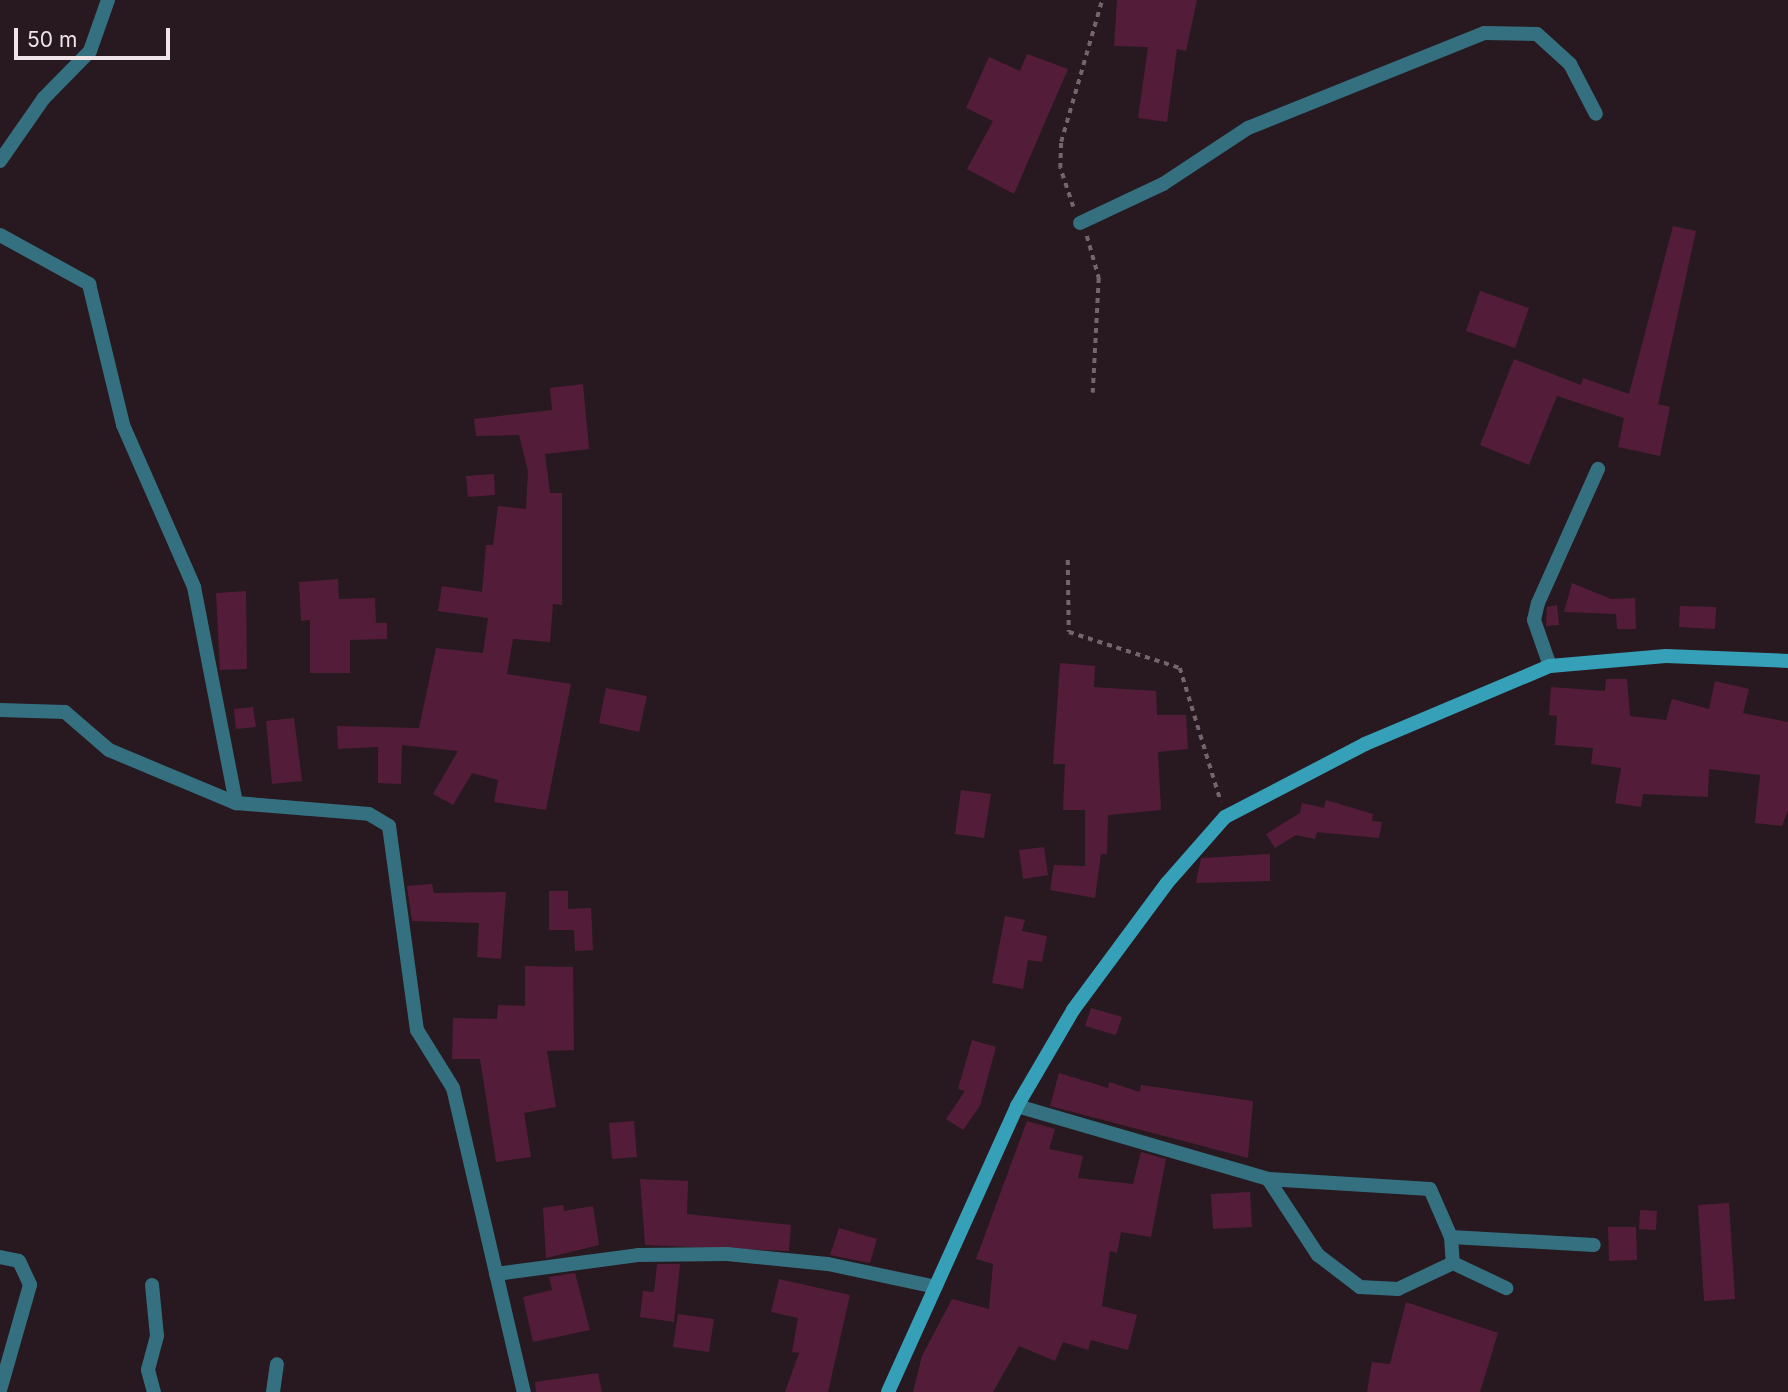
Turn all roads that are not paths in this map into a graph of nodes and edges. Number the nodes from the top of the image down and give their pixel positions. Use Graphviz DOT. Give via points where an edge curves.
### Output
graph roads {
  1 [pos="108,0"];
  2 [pos="1596,114"];
  3 [pos="0,161"];
  4 [pos="1080,223"];
  5 [pos="0,235"];
  6 [pos="1598,469"];
  7 [pos="1788,661"];
  8 [pos="1550,667"];
  9 [pos="0,710"];
  10 [pos="236,803"];
  11 [pos="1017,1107"];
  12 [pos="1268,1179"];
  13 [pos="1451,1237"];
  14 [pos="1594,1245"];
  15 [pos="0,1257"];
  16 [pos="1453,1263"];
  17 [pos="496,1274"];
  18 [pos="152,1285"];
  19 [pos="936,1287"];
  20 [pos="1506,1288"];
  21 [pos="277,1364"];
  22 [pos="0,1390"];
  23 [pos="154,1392"];
  24 [pos="273,1392"];
  25 [pos="524,1392"];
  26 [pos="888,1392"];
  1 -- 3 [label="street" via="90,51 44,98"];
  2 -- 4 [label="street" via="1570,64 1537,34 1484,33 1248,128 1163,184"];
  5 -- 10 [label="street" via="89,284 123,425 194,587"];
  6 -- 8 [label="street" via="1534,620"];
  7 -- 8 [label="street" via="1666,656"];
  8 -- 11 [label="street" via="1365,744 1225,817 1167,883 1073,1010"];
  9 -- 10 [label="street" via="65,712 108,750"];
  10 -- 17 [label="street" via="369,814 389,826 417,1030 453,1088"];
  11 -- 12 [label="street"];
  11 -- 19 [label="street"];
  12 -- 13 [label="street" via="1421,1186 1437,1197"];
  12 -- 16 [label="street" via="1318,1255 1360,1286 1398,1289"];
  13 -- 14 [label="street"];
  13 -- 16 [label="street"];
  15 -- 22 [label="street" via="19,1261 30,1285"];
  16 -- 20 [label="street"];
  17 -- 19 [label="street" via="638,1255 727,1254 828,1264"];
  17 -- 25 [label="street"];
  18 -- 23 [label="street" via="157,1336 148,1370"];
  19 -- 26 [label="street"];
  21 -- 24 [label="street"];
}
